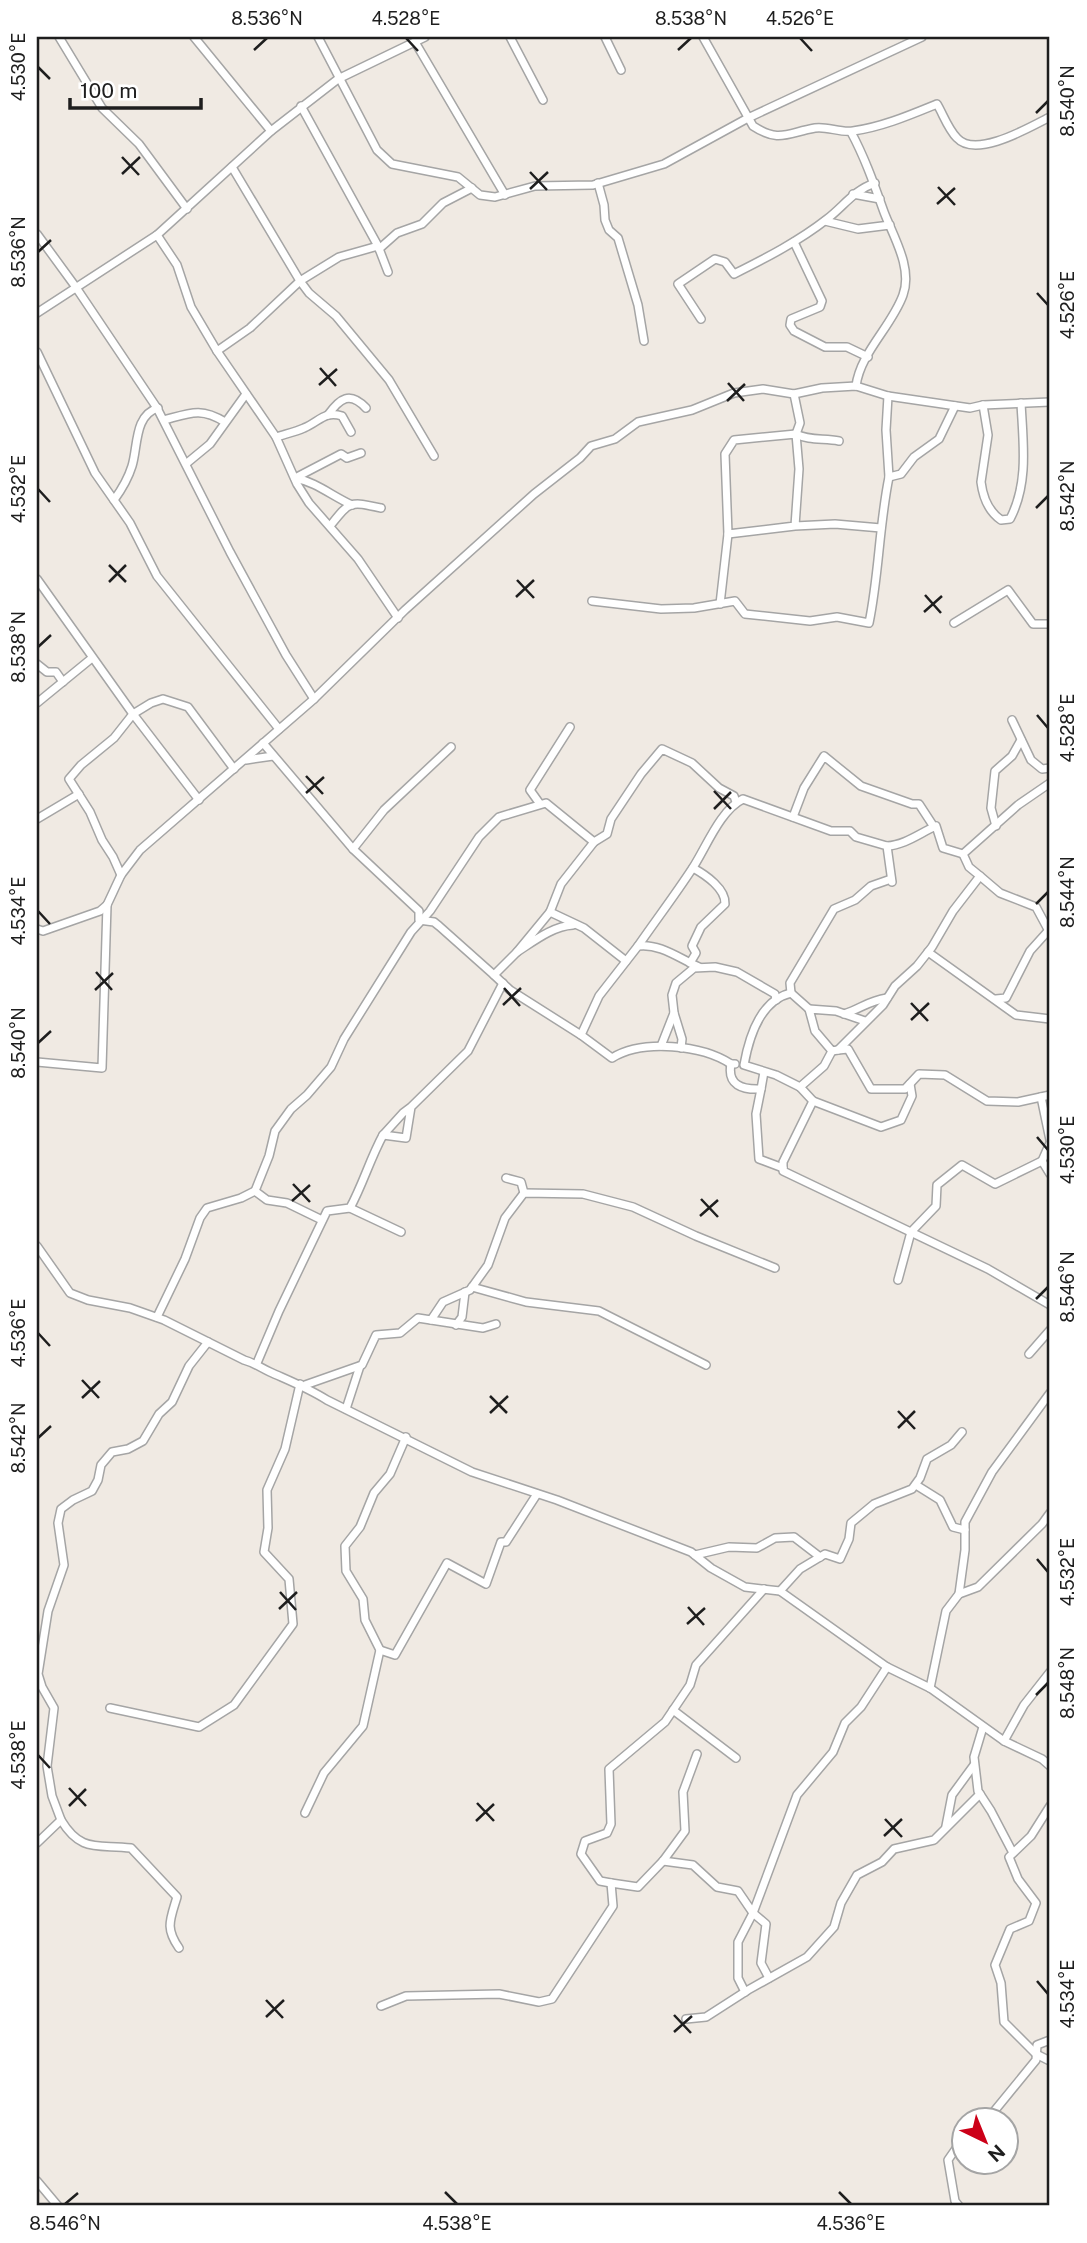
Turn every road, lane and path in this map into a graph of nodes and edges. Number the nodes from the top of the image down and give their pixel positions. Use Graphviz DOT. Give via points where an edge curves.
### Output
graph roads {
  1 [pos="59,37"];
  2 [pos="194,37"];
  3 [pos="318,37"];
  4 [pos="425,37"];
  5 [pos="510,37"];
  6 [pos="605,37"];
  7 [pos="703,37"];
  8 [pos="896,37"];
  9 [pos="922,37"];
  10 [pos="415,42"];
  11 [pos="904,45"];
  12 [pos="621,70"];
  13 [pos="338,79"];
  14 [pos="543,100"];
  15 [pos="301,106"];
  16 [pos="1050,117"];
  17 [pos="748,118"];
  18 [pos="271,131"];
  19 [pos="851,132"];
  20 [pos="232,167"];
  21 [pos="598,183"];
  22 [pos="874,184"];
  23 [pos="472,188"];
  24 [pos="853,194"];
  25 [pos="505,195"];
  26 [pos="880,200"];
  27 [pos="187,209"];
  28 [pos="825,221"];
  29 [pos="890,225"];
  30 [pos="37,234"];
  31 [pos="157,235"];
  32 [pos="794,242"];
  33 [pos="378,248"];
  34 [pos="388,272"];
  35 [pos="300,281"];
  36 [pos="75,286"];
  37 [pos="37,313"];
  38 [pos="701,318"];
  39 [pos="644,341"];
  40 [pos="217,351"];
  41 [pos="37,352"];
  42 [pos="868,357"];
  43 [pos="856,386"];
  44 [pos="246,394"];
  45 [pos="794,394"];
  46 [pos="888,396"];
  47 [pos="1021,402"];
  48 [pos="1050,402"];
  49 [pos="983,405"];
  50 [pos="955,406"];
  51 [pos="158,408"];
  52 [pos="366,408"];
  53 [pos="328,415"];
  54 [pos="164,420"];
  55 [pos="225,422"];
  56 [pos="351,432"];
  57 [pos="796,434"];
  58 [pos="276,437"];
  59 [pos="839,441"];
  60 [pos="360,453"];
  61 [pos="434,456"];
  62 [pos="187,463"];
  63 [pos="889,477"];
  64 [pos="295,478"];
  65 [pos="114,500"];
  66 [pos="352,505"];
  67 [pos="381,508"];
  68 [pos="330,526"];
  69 [pos="795,526"];
  70 [pos="881,528"];
  71 [pos="729,534"];
  72 [pos="37,579"];
  73 [pos="592,601"];
  74 [pos="720,604"];
  75 [pos="398,618"];
  76 [pos="954,623"];
  77 [pos="1050,624"];
  78 [pos="92,659"];
  79 [pos="37,664"];
  80 [pos="63,682"];
  81 [pos="314,699"];
  82 [pos="37,703"];
  83 [pos="133,714"];
  84 [pos="1012,720"];
  85 [pos="570,727"];
  86 [pos="279,729"];
  87 [pos="1021,740"];
  88 [pos="263,743"];
  89 [pos="451,747"];
  90 [pos="273,756"];
  91 [pos="245,760"];
  92 [pos="1050,768"];
  93 [pos="234,769"];
  94 [pos="1050,783"];
  95 [pos="79,794"];
  96 [pos="199,800"];
  97 [pos="736,802"];
  98 [pos="540,804"];
  99 [pos="793,817"];
  100 [pos="37,823"];
  101 [pos="996,826"];
  102 [pos="934,827"];
  103 [pos="594,842"];
  104 [pos="887,846"];
  105 [pos="353,849"];
  106 [pos="963,854"];
  107 [pos="693,868"];
  108 [pos="121,875"];
  109 [pos="979,876"];
  110 [pos="107,905"];
  111 [pos="550,912"];
  112 [pos="419,920"];
  113 [pos="576,925"];
  114 [pos="37,929"];
  115 [pos="1049,932"];
  116 [pos="638,946"];
  117 [pos="517,952"];
  118 [pos="928,952"];
  119 [pos="626,961"];
  120 [pos="690,963"];
  121 [pos="699,967"];
  122 [pos="494,975"];
  123 [pos="503,983"];
  124 [pos="791,993"];
  125 [pos="887,998"];
  126 [pos="996,999"];
  127 [pos="776,1000"];
  128 [pos="809,1009"];
  129 [pos="674,1013"];
  130 [pos="845,1014"];
  131 [pos="1050,1018"];
  132 [pos="865,1021"];
  133 [pos="580,1035"];
  134 [pos="661,1046"];
  135 [pos="681,1048"];
  136 [pos="835,1051"];
  137 [pos="37,1062"];
  138 [pos="732,1064"];
  139 [pos="744,1065"];
  140 [pos="764,1072"];
  141 [pos="910,1084"];
  142 [pos="800,1087"];
  143 [pos="761,1089"];
  144 [pos="1050,1095"];
  145 [pos="1041,1097"];
  146 [pos="813,1101"];
  147 [pos="411,1107"];
  148 [pos="383,1135"];
  149 [pos="1050,1142"];
  150 [pos="1042,1161"];
  151 [pos="783,1168"];
  152 [pos="1050,1174"];
  153 [pos="506,1178"];
  154 [pos="256,1191"];
  155 [pos="524,1193"];
  156 [pos="350,1208"];
  157 [pos="322,1220"];
  158 [pos="401,1232"];
  159 [pos="911,1232"];
  160 [pos="38,1250"];
  161 [pos="775,1268"];
  162 [pos="898,1280"];
  163 [pos="468,1289"];
  164 [pos="1050,1305"];
  165 [pos="157,1317"];
  166 [pos="431,1320"];
  167 [pos="496,1324"];
  168 [pos="456,1325"];
  169 [pos="1050,1331"];
  170 [pos="208,1342"];
  171 [pos="1029,1354"];
  172 [pos="257,1363"];
  173 [pos="706,1365"];
  174 [pos="360,1366"];
  175 [pos="302,1385"];
  176 [pos="1050,1393"];
  177 [pos="346,1409"];
  178 [pos="962,1432"];
  179 [pos="406,1437"];
  180 [pos="916,1485"];
  181 [pos="537,1494"];
  182 [pos="1050,1513"];
  183 [pos="965,1530"];
  184 [pos="695,1555"];
  185 [pos="820,1557"];
  186 [pos="764,1589"];
  187 [pos="780,1591"];
  188 [pos="959,1594"];
  189 [pos="380,1650"];
  190 [pos="887,1667"];
  191 [pos="1050,1671"];
  192 [pos="930,1688"];
  193 [pos="110,1708"];
  194 [pos="673,1710"];
  195 [pos="983,1727"];
  196 [pos="1004,1741"];
  197 [pos="697,1754"];
  198 [pos="736,1758"];
  199 [pos="975,1765"];
  200 [pos="1050,1766"];
  201 [pos="980,1794"];
  202 [pos="1050,1806"];
  203 [pos="305,1813"];
  204 [pos="61,1820"];
  205 [pos="946,1828"];
  206 [pos="37,1843"];
  207 [pos="1013,1853"];
  208 [pos="663,1861"];
  209 [pos="611,1883"];
  210 [pos="753,1913"];
  211 [pos="179,1948"];
  212 [pos="769,1978"];
  213 [pos="745,1992"];
  214 [pos="382,2006"];
  215 [pos="686,2019"];
  216 [pos="1050,2040"];
  217 [pos="1037,2054"];
  218 [pos="1050,2061"];
  219 [pos="998,2106"];
  220 [pos="951,2176"];
  221 [pos="37,2182"];
  222 [pos="58,2206"];
  223 [pos="959,2206"];
  1 -- 27 [label="street" via="102,108 139,144"];
  2 -- 18 [label="street"];
  3 -- 13 [label="street"];
  4 -- 10 [label="street"];
  5 -- 14 [label="street"];
  6 -- 12 [label="street"];
  7 -- 17 [label="street"];
  8 -- 11 [label="street"];
  9 -- 11 [label="street"];
  10 -- 13 [label="street"];
  10 -- 25 [label="street"];
  11 -- 17 [label="street"];
  13 -- 15 [label="street"];
  13 -- 23 [label="street" via="377,150 391,164 458,177"];
  15 -- 18 [label="street"];
  15 -- 33 [label="street"];
  16 -- 19 [label="street" via="1011,136 978,145 956,138 937,104"];
  17 -- 19 [label="street" via="766,135 779,137 819,127"];
  17 -- 21 [label="street" via="664,164"];
  18 -- 20 [label="street"];
  19 -- 22 [label="street"];
  20 -- 27 [label="street"];
  20 -- 35 [label="street"];
  21 -- 25 [label="street" via="535,186"];
  21 -- 39 [label="street" via="605,220 618,238 638,306"];
  22 -- 24 [label="street"];
  22 -- 26 [label="street"];
  23 -- 25 [label="street" via="480,195"];
  23 -- 33 [label="street"];
  24 -- 26 [label="street"];
  24 -- 28 [label="street"];
  26 -- 29 [label="street"];
  27 -- 31 [label="street"];
  28 -- 29 [label="street" via="858,229"];
  28 -- 32 [label="street"];
  29 -- 42 [label="street" via="905,269 905,293"];
  30 -- 36 [label="street"];
  31 -- 36 [label="street"];
  31 -- 40 [label="street" via="177,265 187,299"];
  32 -- 38 [label="street" via="734,274 725,261 715,259 678,284"];
  32 -- 42 [label="street" via="822,301 820,307 790,319 790,325 825,346 847,347"];
  33 -- 34 [label="street"];
  33 -- 35 [label="street" via="339,257"];
  35 -- 40 [label="street" via="250,328"];
  35 -- 61 [label="street" via="389,380"];
  36 -- 37 [label="street"];
  36 -- 51 [label="street"];
  40 -- 44 [label="street"];
  41 -- 65 [label="street" via="95,473"];
  42 -- 43 [label="street" via="858,371"];
  43 -- 45 [label="street"];
  43 -- 46 [label="street"];
  44 -- 55 [label="street"];
  44 -- 58 [label="street"];
  45 -- 57 [label="street" via="800,423"];
  45 -- 75 [label="street" via="763,389 734,393 692,410 638,422 615,439 591,446"];
  46 -- 50 [label="street"];
  46 -- 63 [label="street"];
  47 -- 48 [label="street"];
  47 -- 49 [label="street"];
  47 -- 49 [label="street" via="1022,484 1010,519 1001,520 992,513 982,489 988,435"];
  49 -- 50 [label="street"];
  50 -- 63 [label="street" via="939,439 914,457 901,474"];
  51 -- 54 [label="street"];
  51 -- 65 [label="street" via="151,410 140,426 131,467"];
  52 -- 53 [label="street" via="349,398 340,400"];
  53 -- 56 [label="street" via="342,416"];
  53 -- 58 [label="street"];
  54 -- 55 [label="street" via="197,411"];
  54 -- 62 [label="street"];
  55 -- 62 [label="street" via="204,450"];
  57 -- 59 [label="street"];
  57 -- 69 [label="street"];
  57 -- 71 [label="street" via="734,440 725,454"];
  58 -- 64 [label="street"];
  60 -- 64 [label="street" via="347,458 341,454"];
  62 -- 81 [label="street" via="264,614"];
  63 -- 70 [label="street"];
  64 -- 66 [label="street" via="310,481"];
  64 -- 68 [label="street"];
  65 -- 86 [label="street" via="157,576"];
  66 -- 67 [label="street"];
  66 -- 68 [label="street"];
  68 -- 75 [label="street"];
  69 -- 70 [label="street"];
  69 -- 71 [label="street"];
  70 -- 74 [label="street" via="869,623 837,617 781,619 745,614 735,601"];
  71 -- 74 [label="street"];
  72 -- 78 [label="street"];
  73 -- 74 [label="street" via="661,609"];
  75 -- 81 [label="street"];
  76 -- 77 [label="street" via="1008,590 1033,624"];
  78 -- 80 [label="street"];
  78 -- 83 [label="street"];
  79 -- 80 [label="street" via="56,672"];
  80 -- 82 [label="street"];
  81 -- 86 [label="street"];
  83 -- 93 [label="street" via="163,699 188,707"];
  83 -- 95 [label="street" via="69,779"];
  83 -- 96 [label="street"];
  84 -- 87 [label="street"];
  85 -- 98 [label="street" via="530,790"];
  86 -- 88 [label="street"];
  87 -- 92 [label="street" via="1031,760 1042,769"];
  87 -- 101 [label="street" via="1012,757 995,771 991,808"];
  88 -- 90 [label="street"];
  88 -- 91 [label="street"];
  89 -- 105 [label="street" via="384,810"];
  90 -- 91 [label="street"];
  90 -- 105 [label="street"];
  91 -- 93 [label="street"];
  93 -- 96 [label="street"];
  94 -- 101 [label="street"];
  95 -- 100 [label="street"];
  95 -- 108 [label="street"];
  96 -- 108 [label="street" via="140,850"];
  97 -- 99 [label="street" via="743,799"];
  97 -- 103 [label="street" via="692,763 662,749 611,818 607,834"];
  97 -- 107 [label="street"];
  98 -- 103 [label="street" via="546,803"];
  98 -- 112 [label="street" via="499,817 472,846 430,911"];
  99 -- 102 [label="street" via="824,756 861,786 919,804"];
  99 -- 104 [label="street"];
  101 -- 106 [label="street"];
  102 -- 104 [label="street" via="900,845"];
  102 -- 106 [label="street" via="943,848"];
  103 -- 111 [label="street" via="561,884"];
  104 -- 124 [label="street" via="892,881 870,886 855,900 834,909 790,984"];
  105 -- 112 [label="street" via="419,911"];
  106 -- 109 [label="street"];
  107 -- 116 [label="street"];
  107 -- 120 [label="street" via="726,900 701,927"];
  108 -- 110 [label="street"];
  109 -- 115 [label="street" via="1000,893 1036,907"];
  109 -- 118 [label="street"];
  110 -- 114 [label="street" via="43,931"];
  110 -- 137 [label="street" via="102,1068"];
  111 -- 113 [label="street"];
  111 -- 117 [label="street"];
  112 -- 122 [label="street" via="434,922"];
  112 -- 154 [label="street" via="331,1066 275,1131"];
  113 -- 117 [label="street" via="565,925"];
  113 -- 119 [label="street"];
  115 -- 126 [label="street" via="1030,951 1006,998"];
  116 -- 119 [label="street"];
  116 -- 120 [label="street" via="665,950"];
  117 -- 122 [label="street"];
  118 -- 125 [label="street"];
  118 -- 126 [label="street"];
  119 -- 133 [label="street" via="600,996"];
  120 -- 121 [label="street"];
  121 -- 127 [label="street" via="737,972 775,993"];
  121 -- 129 [label="street" via="676,983"];
  122 -- 123 [label="street"];
  123 -- 133 [label="street"];
  123 -- 147 [label="street" via="468,1051"];
  124 -- 127 [label="street"];
  124 -- 128 [label="street"];
  125 -- 130 [label="street" via="865,1002"];
  125 -- 132 [label="street"];
  126 -- 131 [label="street" via="1016,1015"];
  127 -- 139 [label="street" via="754,1027"];
  128 -- 130 [label="street"];
  128 -- 136 [label="street" via="815,1031"];
  129 -- 134 [label="street"];
  129 -- 135 [label="street"];
  130 -- 132 [label="street"];
  132 -- 136 [label="street"];
  133 -- 134 [label="street" via="612,1058 638,1047"];
  134 -- 135 [label="street"];
  135 -- 138 [label="street"];
  136 -- 141 [label="street" via="848,1049 871,1089 905,1089"];
  136 -- 142 [label="street"];
  138 -- 139 [label="street"];
  138 -- 143 [label="street" via="729,1074 740,1087"];
  139 -- 140 [label="street"];
  140 -- 142 [label="street"];
  140 -- 143 [label="street"];
  141 -- 145 [label="street" via="919,1074 945,1075 987,1101"];
  141 -- 146 [label="street" via="912,1096 901,1120 881,1127"];
  142 -- 146 [label="street"];
  143 -- 151 [label="street" via="756,1114 759,1159"];
  144 -- 145 [label="street"];
  145 -- 149 [label="street"];
  146 -- 151 [label="street"];
  147 -- 148 [label="street"];
  147 -- 148 [label="street" via="406,1138"];
  148 -- 156 [label="street"];
  149 -- 150 [label="street"];
  150 -- 152 [label="street"];
  150 -- 159 [label="street" via="995,1184 962,1165 937,1185 936,1206"];
  151 -- 159 [label="street"];
  153 -- 155 [label="street" via="521,1182"];
  154 -- 157 [label="street" via="267,1200 287,1203"];
  154 -- 165 [label="street" via="207,1208"];
  155 -- 161 [label="street" via="583,1194 633,1206"];
  155 -- 163 [label="street" via="505,1218 488,1265"];
  156 -- 157 [label="street" via="327,1211"];
  156 -- 158 [label="street"];
  157 -- 172 [label="street"];
  159 -- 162 [label="street"];
  159 -- 164 [label="street"];
  160 -- 165 [label="street" via="70,1293"];
  163 -- 166 [label="street" via="443,1302"];
  163 -- 168 [label="street"];
  163 -- 173 [label="street" via="599,1311"];
  165 -- 170 [label="street"];
  166 -- 168 [label="street"];
  166 -- 174 [label="street" via="418,1318 400,1333 376,1335"];
  167 -- 168 [label="street" via="484,1328"];
  169 -- 171 [label="street"];
  170 -- 172 [label="street"];
  170 -- 204 [label="street" via="143,1441 112,1452 101,1465 92,1491 61,1508 58,1523 64,1565 48,1611 38,1674 54,1708 47,1766"];
  172 -- 175 [label="street"];
  174 -- 175 [label="street"];
  174 -- 177 [label="street"];
  175 -- 177 [label="street"];
  175 -- 193 [label="street" via="285,1448 267,1490 264,1552 289,1579 293,1623 234,1705 198,1727"];
  176 -- 183 [label="street" via="992,1472"];
  177 -- 179 [label="street"];
  178 -- 180 [label="street" via="951,1445 927,1459"];
  179 -- 181 [label="street" via="472,1472"];
  179 -- 189 [label="street" via="390,1474 345,1546 346,1571 363,1600 365,1620"];
  180 -- 183 [label="street" via="940,1500 953,1527"];
  180 -- 185 [label="street" via="874,1504 851,1523 840,1559"];
  181 -- 184 [label="street"];
  181 -- 189 [label="street" via="506,1542 501,1542 486,1584 447,1563 395,1656"];
  182 -- 188 [label="street" via="978,1587"];
  183 -- 188 [label="street"];
  184 -- 185 [label="street" via="729,1547 757,1548 775,1538 794,1537"];
  184 -- 186 [label="street" via="746,1587"];
  185 -- 187 [label="street" via="800,1569"];
  186 -- 187 [label="street"];
  186 -- 194 [label="street" via="696,1665 690,1685"];
  187 -- 190 [label="street"];
  188 -- 192 [label="street" via="946,1611"];
  189 -- 203 [label="street" via="363,1726 324,1773"];
  190 -- 192 [label="street"];
  190 -- 210 [label="street" via="845,1723 834,1752 797,1795"];
  191 -- 196 [label="street"];
  192 -- 195 [label="street"];
  194 -- 198 [label="street"];
  194 -- 209 [label="street" via="665,1723 608,1769 611,1824 607,1833 585,1841 582,1854 600,1881"];
  195 -- 196 [label="street"];
  195 -- 199 [label="street"];
  196 -- 200 [label="street"];
  197 -- 208 [label="street" via="683,1792 685,1831"];
  199 -- 201 [label="street"];
  199 -- 205 [label="street" via="952,1795"];
  201 -- 205 [label="street"];
  201 -- 207 [label="street"];
  202 -- 207 [label="street" via="1031,1836"];
  204 -- 206 [label="street"];
  204 -- 211 [label="street" via="71,1836 84,1844 131,1848 168,1887 177,1897 170,1934"];
  205 -- 212 [label="street" via="934,1840 894,1849 882,1862 857,1875 834,1927 807,1958"];
  207 -- 217 [label="street" via="1009,1857 1018,1879 1036,1903 1029,1920 1010,1929 995,1965 1004,2022"];
  208 -- 209 [label="street" via="638,1887"];
  208 -- 210 [label="street" via="693,1864 717,1887 738,1892"];
  209 -- 214 [label="street" via="613,1906 552,1999 539,2002 499,1994 406,1996"];
  210 -- 212 [label="street" via="766,1924 761,1962"];
  210 -- 213 [label="street" via="738,1942 738,1978"];
  212 -- 213 [label="street"];
  213 -- 215 [label="street" via="706,2017"];
  216 -- 217 [label="street" via="1037,2045"];
  217 -- 218 [label="street"];
  217 -- 219 [label="street"];
  220 -- 223 [label="street"];
  221 -- 222 [label="street"];
}
